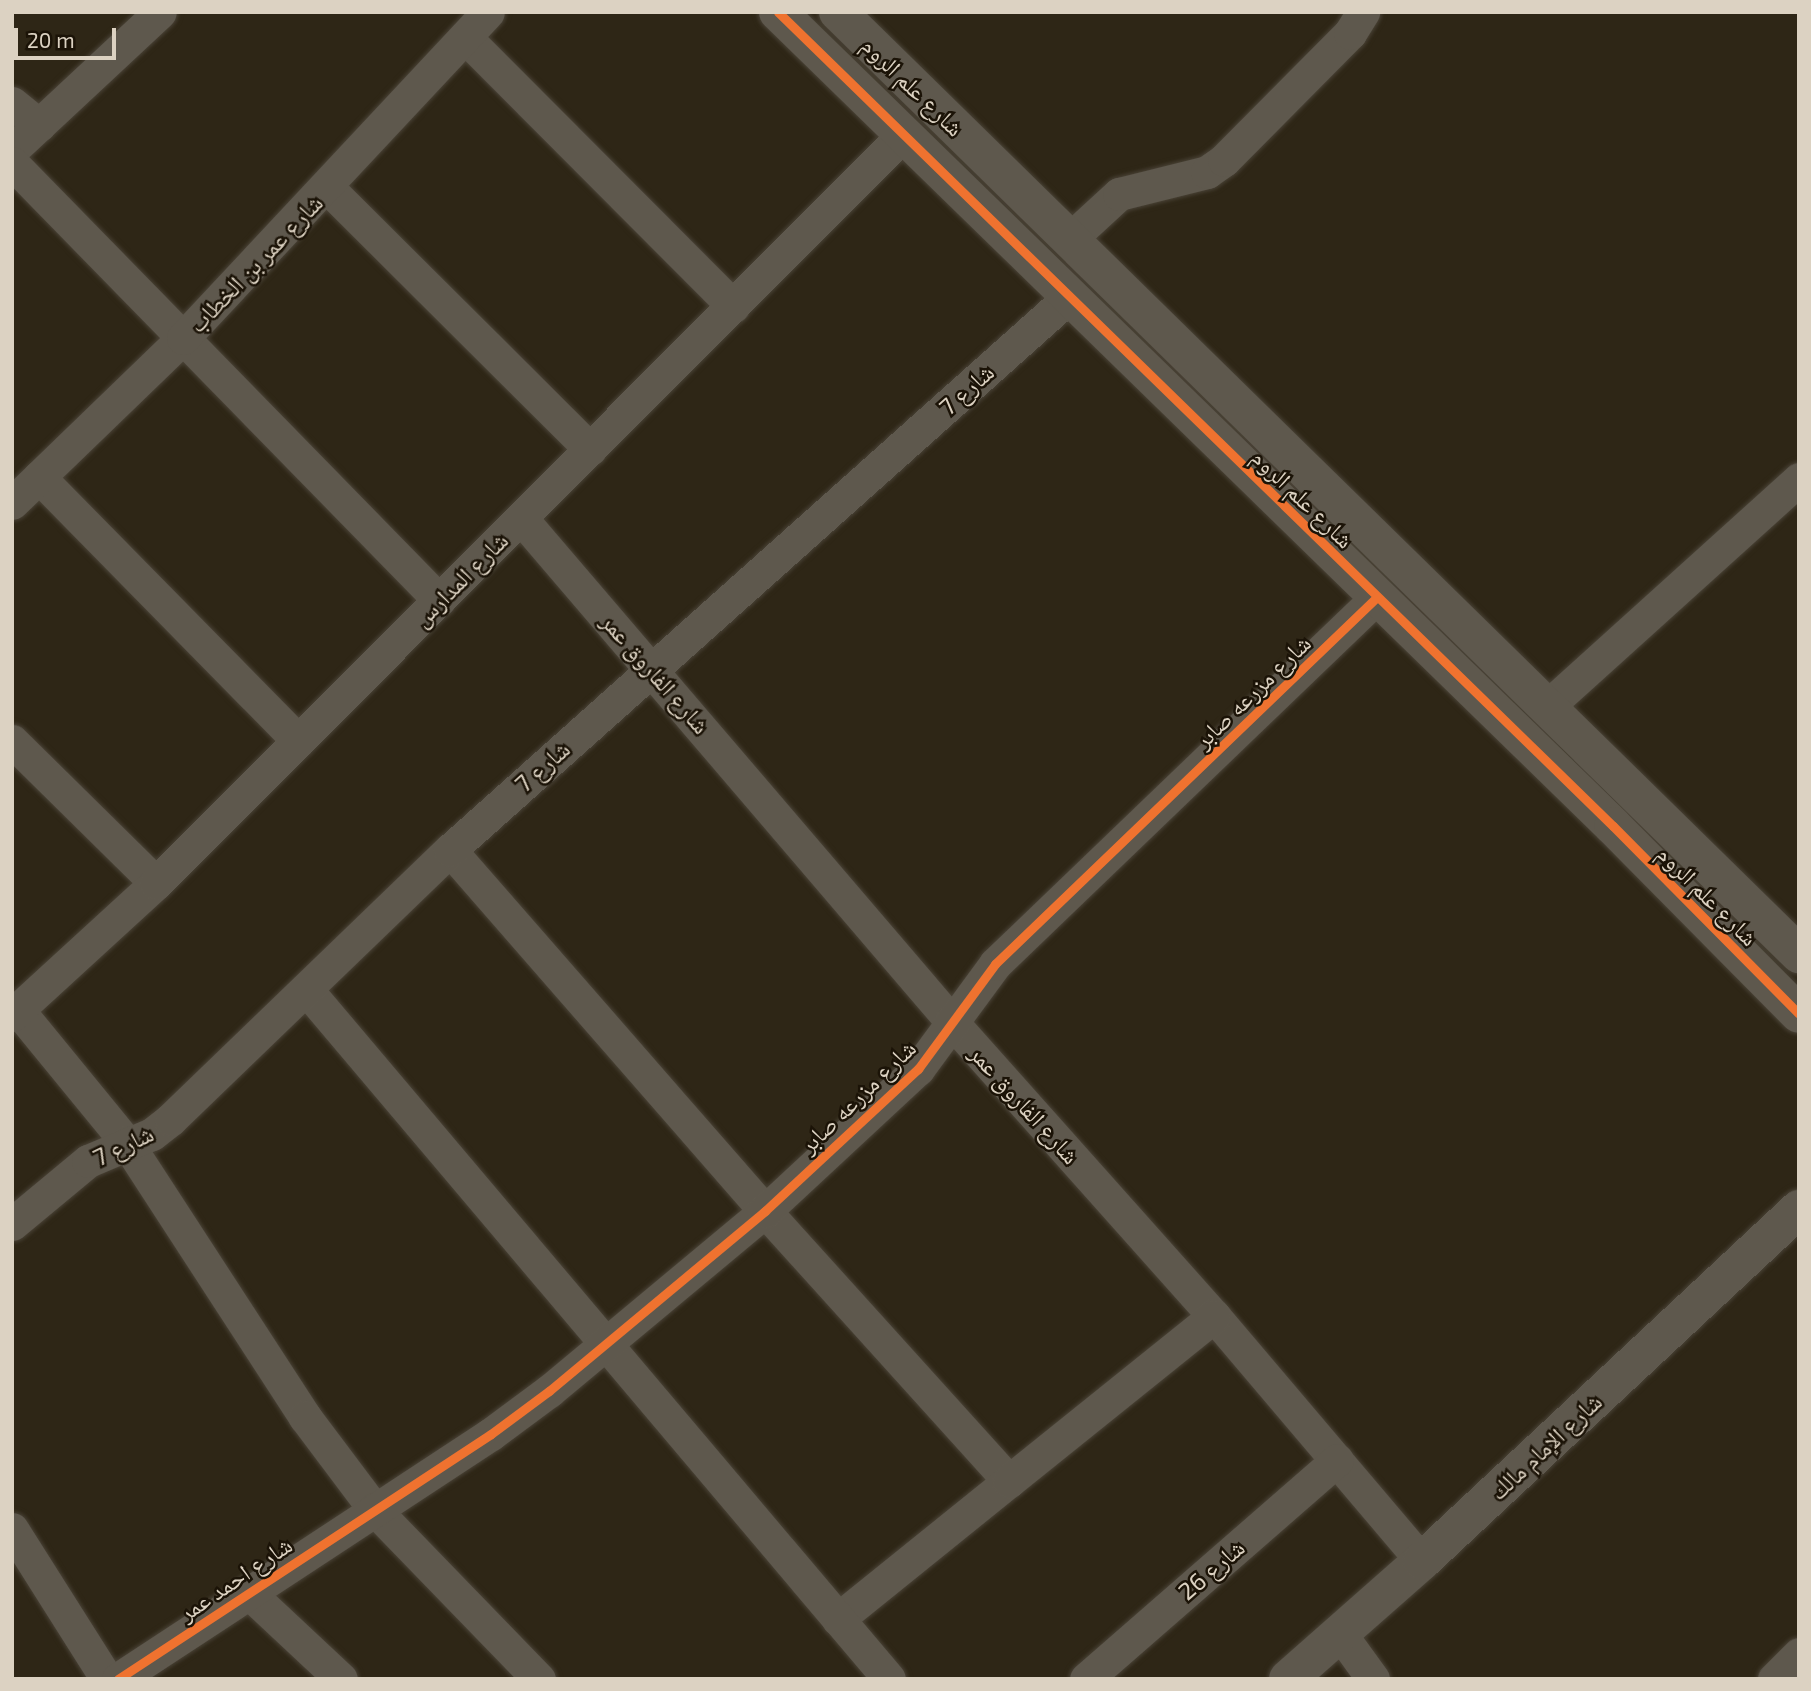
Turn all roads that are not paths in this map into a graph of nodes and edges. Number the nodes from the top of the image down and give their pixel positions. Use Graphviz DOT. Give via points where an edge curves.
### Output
graph roads {
  1 [pos="160,12"];
  2 [pos="488,12"];
  3 [pos="778,12"];
  4 [pos="838,12"];
  5 [pos="1363,12"];
  6 [pos="465,37"];
  7 [pos="19,110"];
  8 [pos="901,137"];
  9 [pos="12,150"];
  10 [pos="12,163"];
  11 [pos="1013,184"];
  12 [pos="328,188"];
  13 [pos="984,216"];
  14 [pos="1070,239"];
  15 [pos="1068,298"];
  16 [pos="733,306"];
  17 [pos="183,338"];
  18 [pos="590,449"];
  19 [pos="39,477"];
  20 [pos="1799,479"];
  21 [pos="12,503"];
  22 [pos="521,518"];
  23 [pos="1377,597"];
  24 [pos="439,600"];
  25 [pos="652,667"];
  26 [pos="1549,705"];
  27 [pos="12,741"];
  28 [pos="298,741"];
  29 [pos="1640,794"];
  30 [pos="1613,826"];
  31 [pos="450,850"];
  32 [pos="156,883"];
  33 [pos="1799,954"];
  34 [pos="306,989"];
  35 [pos="15,1012"];
  36 [pos="1799,1014"];
  37 [pos="951,1021"];
  38 [pos="127,1143"];
  39 [pos="1799,1209"];
  40 [pos="765,1211"];
  41 [pos="12,1224"];
  42 [pos="1214,1316"];
  43 [pos="605,1345"];
  44 [pos="1337,1460"];
  45 [pos="1009,1481"];
  46 [pos="374,1509"];
  47 [pos="12,1529"];
  48 [pos="1422,1561"];
  49 [pos="248,1592"];
  50 [pos="838,1619"];
  51 [pos="1327,1652"];
  52 [pos="1799,1654"];
  53 [pos="107,1679"];
  54 [pos="118,1679"];
  55 [pos="341,1679"];
  56 [pos="539,1679"];
  57 [pos="889,1679"];
  58 [pos="1086,1679"];
  59 [pos="1288,1679"];
  60 [pos="1373,1679"];
  61 [pos="1774,1679"];
  1 -- 7 [label="street"];
  2 -- 6 [label="street, شارع عمر بن الخطاب"];
  3 -- 8 [label="street, شارع علم الروم"];
  4 -- 11 [label="street, شارع علم الروم"];
  5 -- 14 [label="street" via="1350,33 1224,160 1207,172 1135,186 1119,194"];
  6 -- 12 [label="street, شارع عمر بن الخطاب"];
  6 -- 16 [label="street"];
  7 -- 9 [label="street"];
  8 -- 13 [label="street, شارع علم الروم"];
  8 -- 16 [label="street, شارع المدارس"];
  10 -- 17 [label="street"];
  11 -- 13 [label="street"];
  11 -- 14 [label="street, شارع علم الروم"];
  12 -- 17 [label="street, شارع عمر بن الخطاب"];
  12 -- 18 [label="street"];
  13 -- 15 [label="street, شارع علم الروم"];
  14 -- 26 [label="street, شارع علم الروم"];
  15 -- 23 [label="street, شارع علم الروم"];
  15 -- 25 [label="street, شارع 7"];
  16 -- 18 [label="street, شارع المدارس"];
  17 -- 19 [label="street, شارع عمر بن الخطاب"];
  17 -- 24 [label="street"];
  18 -- 22 [label="street, شارع المدارس"];
  19 -- 21 [label="street, شارع عمر بن الخطاب"];
  19 -- 28 [label="street"];
  20 -- 26 [label="street"];
  22 -- 24 [label="street, شارع المدارس"];
  22 -- 25 [label="street, شارع الفاروق عمر"];
  23 -- 30 [label="street, شارع علم الروم"];
  23 -- 37 [label="street, شارع مزرعه صابر" via="995,964"];
  24 -- 28 [label="street, شارع المدارس"];
  25 -- 31 [label="street, شارع 7"];
  25 -- 37 [label="street, شارع الفاروق عمر"];
  26 -- 29 [label="street, شارع علم الروم"];
  27 -- 32 [label="street"];
  28 -- 32 [label="street, شارع المدارس"];
  29 -- 30 [label="street"];
  29 -- 33 [label="street, شارع علم الروم"];
  30 -- 36 [label="street, شارع علم الروم"];
  31 -- 34 [label="street, شارع 7"];
  31 -- 40 [label="street"];
  32 -- 35 [label="street, شارع المدارس"];
  34 -- 38 [label="street, شارع 7" via="171,1119 152,1134"];
  34 -- 43 [label="street"];
  35 -- 38 [label="street"];
  37 -- 40 [label="street, شارع مزرعه صابر" via="898,1090"];
  37 -- 42 [label="street, شارع الفاروق عمر"];
  38 -- 41 [label="street, شارع 7" via="88,1161"];
  38 -- 46 [label="street" via="305,1417"];
  39 -- 48 [label="street, شارع الإمام مالك"];
  40 -- 43 [label="street, شارع مزرعه صابر"];
  40 -- 45 [label="street"];
  42 -- 44 [label="street, شارع الفاروق عمر"];
  42 -- 45 [label="street"];
  43 -- 46 [label="street, شارع مزرعه صابر" via="491,1434"];
  43 -- 50 [label="street"];
  44 -- 48 [label="street, شارع الفاروق عمر"];
  44 -- 58 [label="street, شارع 26"];
  45 -- 50 [label="street"];
  46 -- 49 [label="street, شارع احمد عمر"];
  46 -- 56 [label="street"];
  47 -- 53 [label="street"];
  48 -- 51 [label="street, شارع الإمام مالك"];
  49 -- 54 [label="street, شارع احمد عمر"];
  49 -- 55 [label="street"];
  50 -- 57 [label="street"];
  51 -- 59 [label="street, شارع الإمام مالك"];
  51 -- 60 [label="street"];
  52 -- 61 [label="street"];
}
